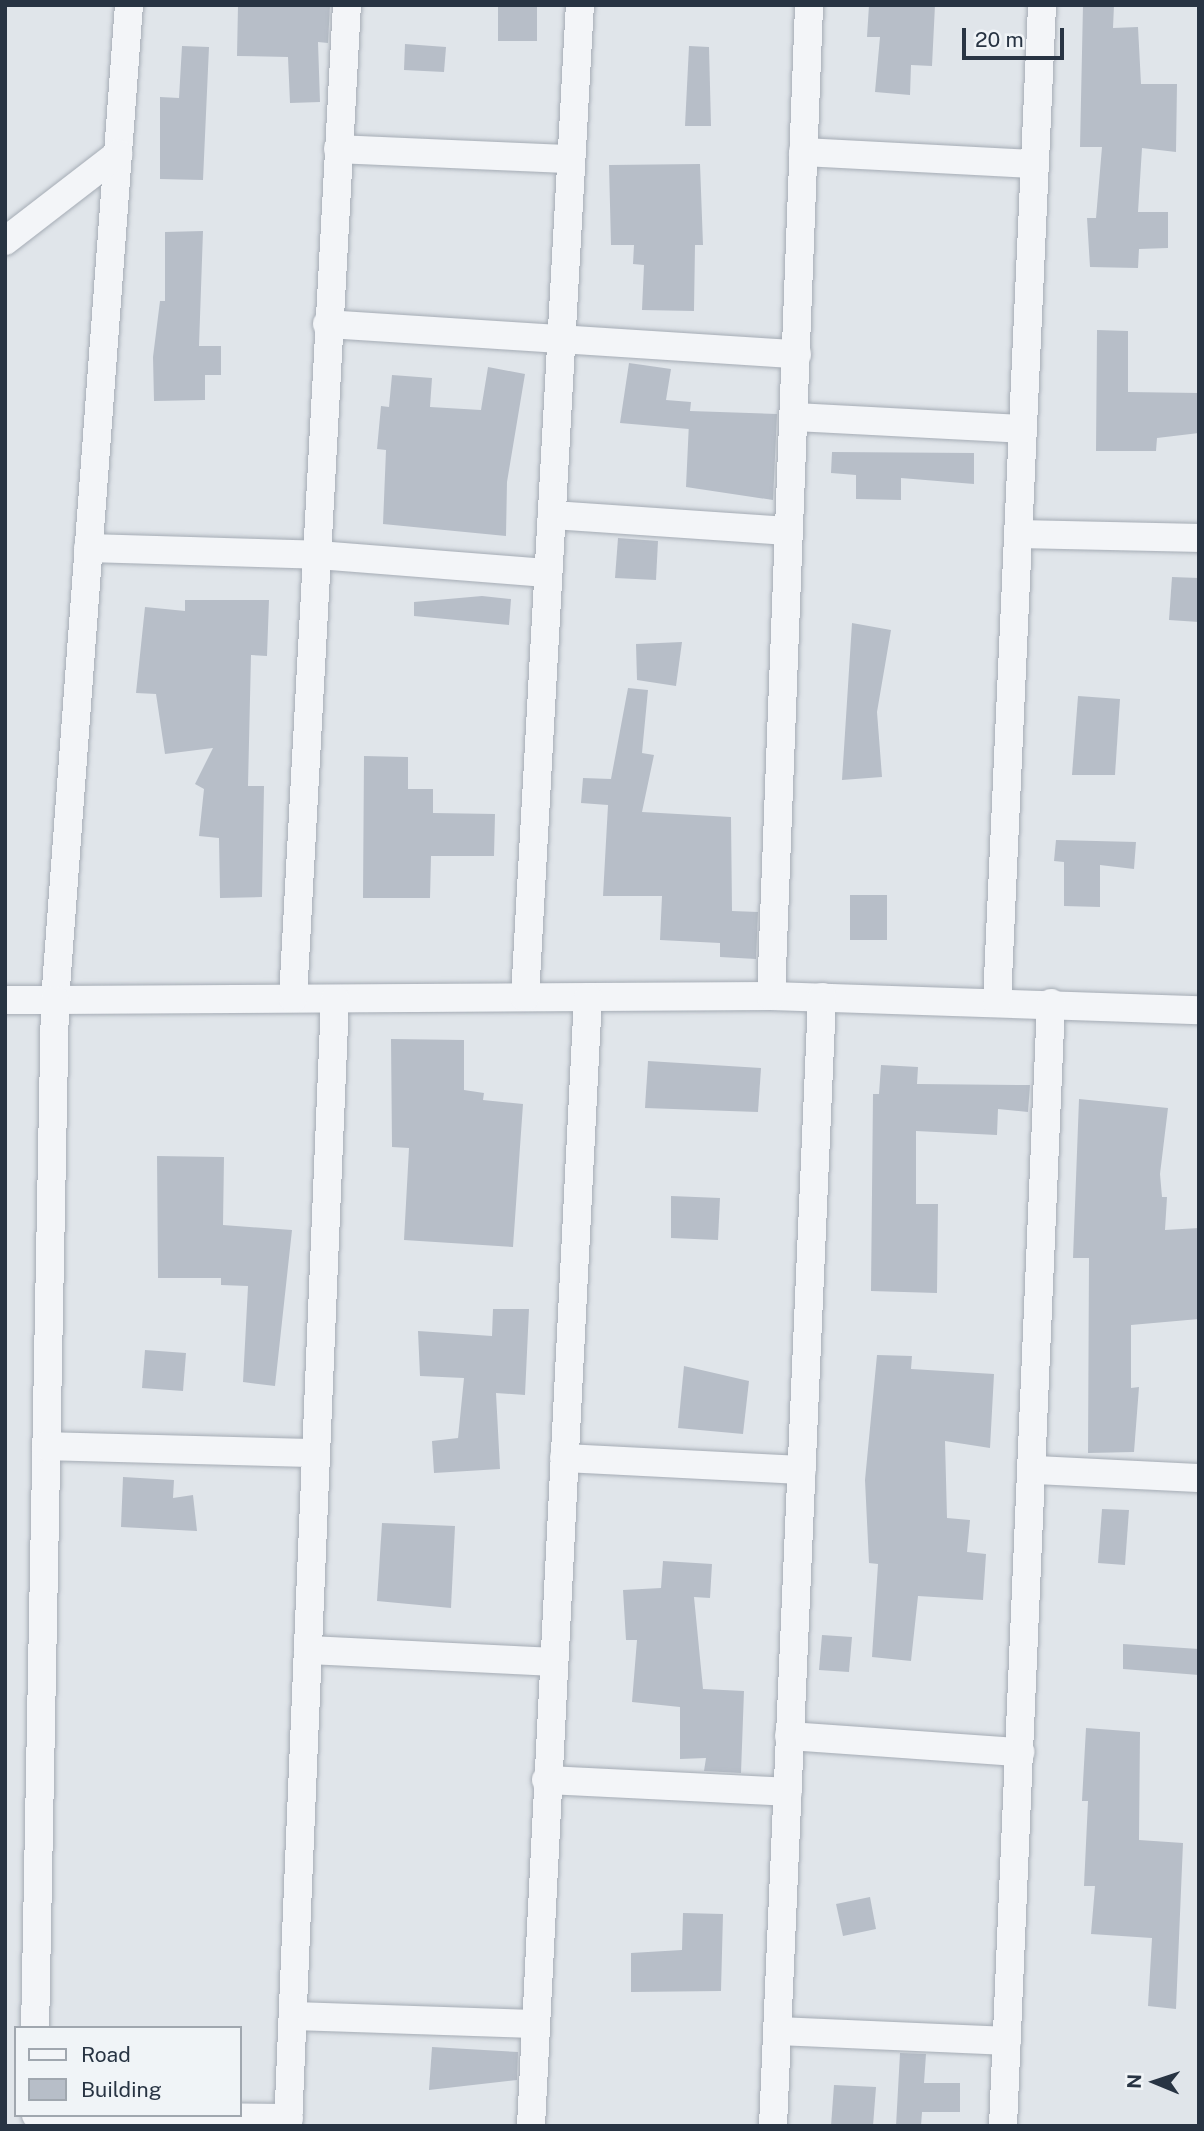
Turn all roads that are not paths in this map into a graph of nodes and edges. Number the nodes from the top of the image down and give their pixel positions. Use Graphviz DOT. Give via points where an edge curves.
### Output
graph roads {
  1 [pos="129,5"];
  2 [pos="347,5"];
  3 [pos="580,5"];
  4 [pos="809,5"];
  5 [pos="1042,5"];
  6 [pos="338,149"];
  7 [pos="803,152"];
  8 [pos="118,154"];
  9 [pos="570,159"];
  10 [pos="1033,164"];
  11 [pos="5,240"];
  12 [pos="327,324"];
  13 [pos="560,339"];
  14 [pos="797,354"];
  15 [pos="795,417"];
  16 [pos="1022,429"];
  17 [pos="552,515"];
  18 [pos="788,531"];
  19 [pos="1021,534"];
  20 [pos="1199,538"];
  21 [pos="88,548"];
  22 [pos="318,555"];
  23 [pos="546,573"];
  24 [pos="771,996"];
  25 [pos="525,997"];
  26 [pos="588,997"];
  27 [pos="822,997"];
  28 [pos="293,998"];
  29 [pos="335,999"];
  30 [pos="5,1000"];
  31 [pos="55,1000"];
  32 [pos="997,1001"];
  33 [pos="1051,1003"];
  34 [pos="1199,1010"];
  35 [pos="46,1446"];
  36 [pos="316,1453"];
  37 [pos="564,1458"];
  38 [pos="802,1470"];
  39 [pos="1035,1471"];
  40 [pos="1199,1478"];
  41 [pos="309,1650"];
  42 [pos="551,1662"];
  43 [pos="789,1736"];
  44 [pos="1020,1752"];
  45 [pos="546,1780"];
  46 [pos="788,1792"];
  47 [pos="293,2016"];
  48 [pos="535,2024"];
  49 [pos="35,2026"];
  50 [pos="780,2031"];
  51 [pos="1007,2040"];
  52 [pos="108,2117"];
  53 [pos="289,2122"];
  54 [pos="531,2126"];
  55 [pos="774,2126"];
  56 [pos="1003,2126"];
  1 -- 8 [label="street"];
  2 -- 6 [label="street"];
  3 -- 9 [label="street"];
  4 -- 7 [label="street"];
  5 -- 10 [label="street"];
  6 -- 9 [label="street"];
  6 -- 12 [label="street"];
  7 -- 10 [label="street"];
  7 -- 14 [label="street"];
  8 -- 11 [label="street"];
  8 -- 21 [label="street"];
  9 -- 13 [label="street"];
  10 -- 16 [label="street"];
  12 -- 13 [label="street"];
  12 -- 22 [label="street"];
  13 -- 14 [label="street"];
  13 -- 17 [label="street"];
  14 -- 15 [label="street"];
  15 -- 16 [label="street"];
  15 -- 18 [label="street"];
  16 -- 19 [label="street"];
  17 -- 18 [label="street"];
  17 -- 23 [label="street"];
  18 -- 24 [label="street"];
  19 -- 20 [label="street"];
  19 -- 32 [label="street"];
  21 -- 22 [label="street"];
  21 -- 31 [label="street"];
  22 -- 23 [label="street"];
  22 -- 28 [label="street"];
  23 -- 25 [label="street"];
  24 -- 26 [label="street"];
  24 -- 27 [label="street"];
  25 -- 26 [label="street"];
  25 -- 29 [label="street"];
  26 -- 37 [label="street"];
  27 -- 32 [label="street"];
  27 -- 38 [label="street"];
  28 -- 29 [label="street"];
  28 -- 31 [label="street"];
  29 -- 36 [label="street"];
  30 -- 31 [label="street"];
  31 -- 35 [label="street"];
  32 -- 33 [label="street"];
  33 -- 34 [label="street"];
  33 -- 39 [label="street"];
  35 -- 36 [label="street"];
  35 -- 49 [label="street"];
  36 -- 41 [label="street"];
  37 -- 38 [label="street"];
  37 -- 42 [label="street"];
  38 -- 43 [label="street"];
  39 -- 40 [label="street"];
  39 -- 44 [label="street"];
  41 -- 42 [label="street"];
  41 -- 47 [label="street"];
  42 -- 45 [label="street"];
  43 -- 44 [label="street"];
  43 -- 46 [label="street"];
  44 -- 51 [label="street"];
  45 -- 46 [label="street"];
  45 -- 48 [label="street"];
  46 -- 50 [label="street"];
  47 -- 48 [label="street"];
  47 -- 53 [label="street"];
  48 -- 54 [label="street"];
  50 -- 51 [label="street"];
  50 -- 55 [label="street"];
  51 -- 56 [label="street"];
  52 -- 53 [label="street"];
}
